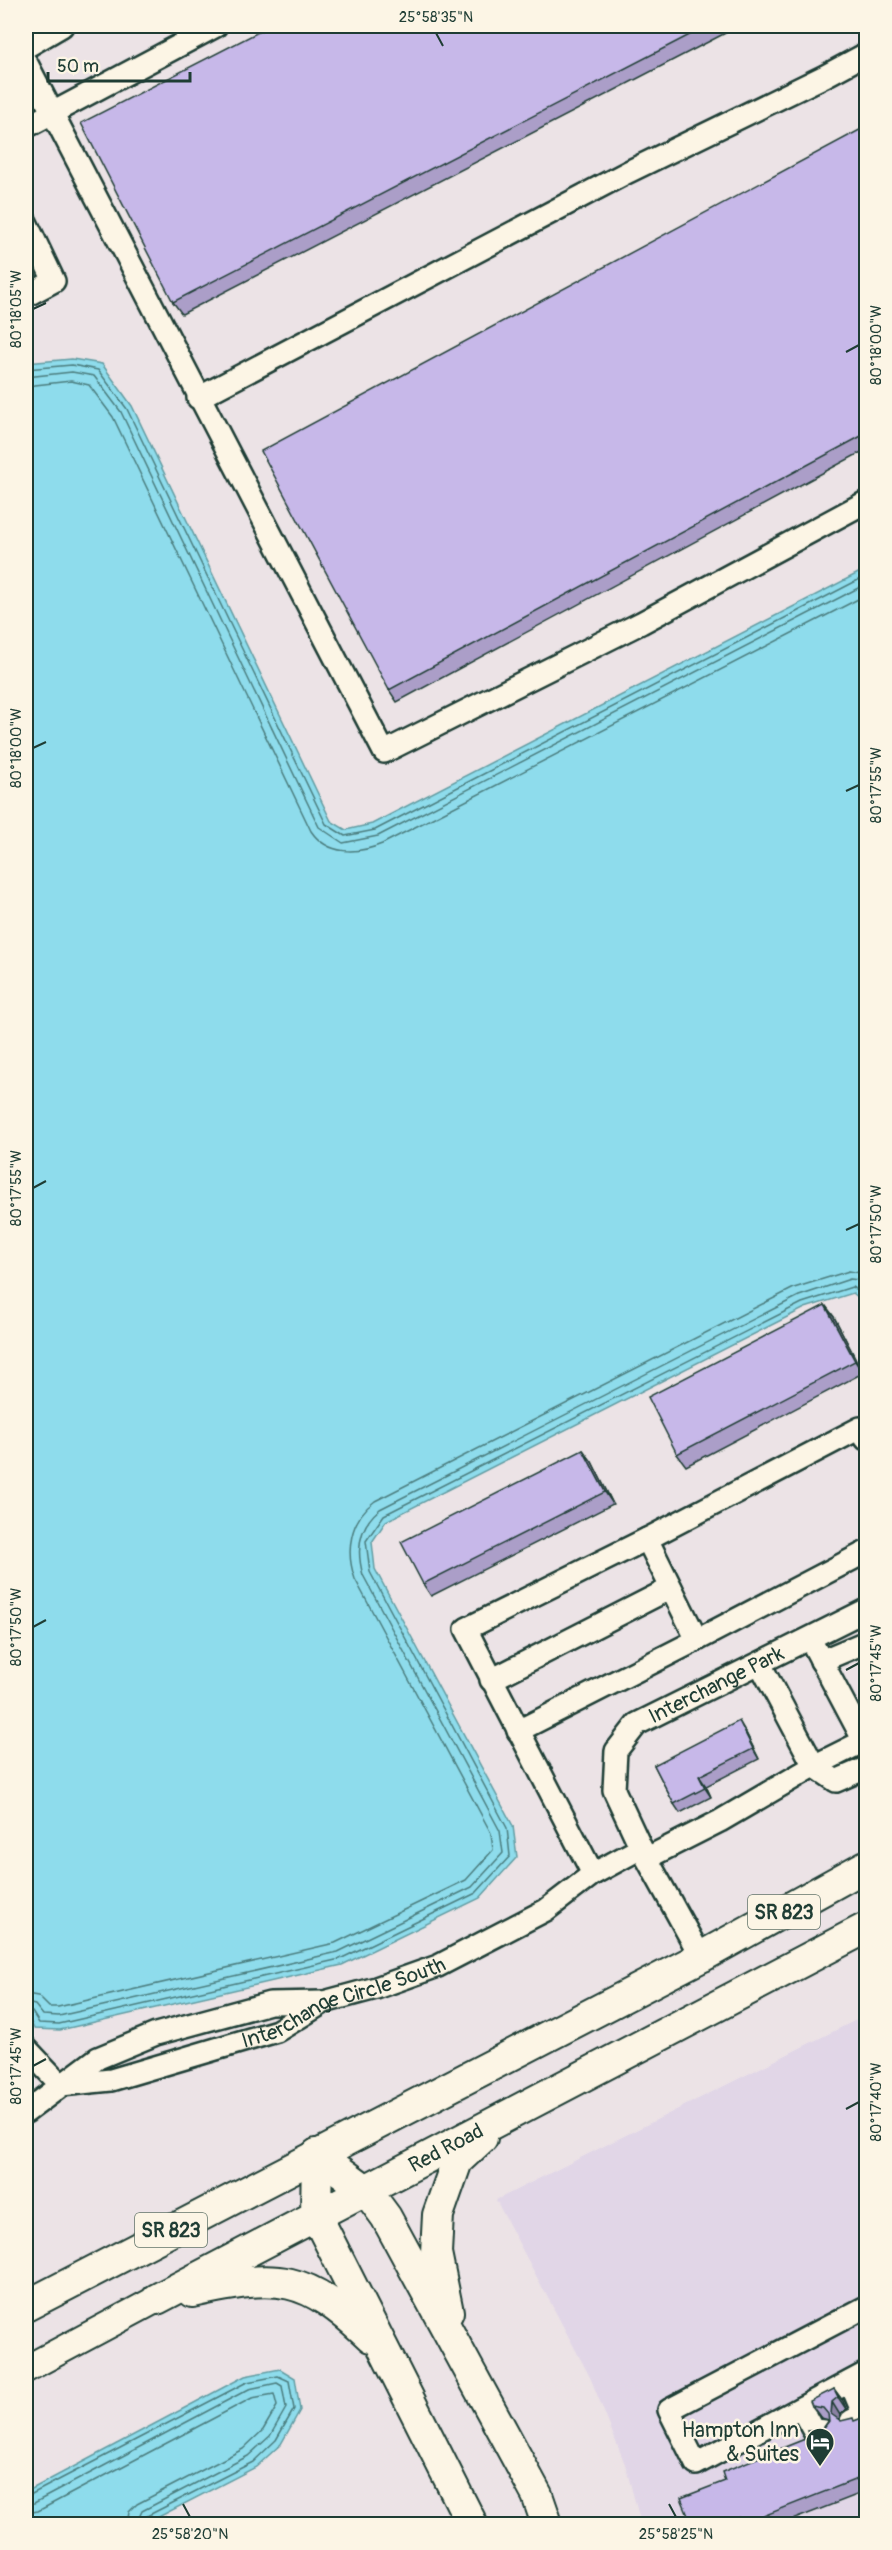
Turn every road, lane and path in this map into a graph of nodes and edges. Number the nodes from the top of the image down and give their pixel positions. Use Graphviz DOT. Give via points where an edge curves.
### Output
graph roads {
  1 [pos="62,26"];
  2 [pos="216,26"];
  3 [pos="26,46"];
  4 [pos="867,54"];
  5 [pos="26,62"];
  6 [pos="52,114"];
  7 [pos="26,127"];
  8 [pos="26,222"];
  9 [pos="26,296"];
  10 [pos="198,398"];
  11 [pos="867,502"];
  12 [pos="867,1439"];
  13 [pos="647,1539"];
  14 [pos="867,1552"];
  15 [pos="671,1588"];
  16 [pos="867,1610"];
  17 [pos="810,1639"];
  18 [pos="697,1640"];
  19 [pos="867,1642"];
  20 [pos="822,1661"];
  21 [pos="760,1664"];
  22 [pos="492,1680"];
  23 [pos="518,1731"];
  24 [pos="814,1766"];
  25 [pos="867,1768"];
  26 [pos="644,1853"];
  27 [pos="867,1866"];
  28 [pos="593,1874"];
  29 [pos="867,1928"];
  30 [pos="701,1957"];
  31 [pos="324,2002"];
  32 [pos="26,2048"];
  33 [pos="61,2085"];
  34 [pos="26,2112"];
  35 [pos="499,2122"];
  36 [pos="317,2154"];
  37 [pos="366,2190"];
  38 [pos="316,2215"];
  39 [pos="157,2300"];
  40 [pos="26,2306"];
  41 [pos="867,2307"];
  42 [pos="453,2341"];
  43 [pos="382,2347"];
  44 [pos="26,2369"];
  45 [pos="858,2378"];
  46 [pos="801,2408"];
  47 [pos="851,2421"];
  48 [pos="825,2431"];
  49 [pos="472,2524"];
  50 [pos="547,2524"];
  1 -- 3 [label="street"];
  2 -- 6 [label="street"];
  4 -- 10 [label="street" via="628,172"];
  5 -- 6 [label="street"];
  6 -- 7 [label="street"];
  6 -- 10 [label="street"];
  8 -- 9 [label="street" via="54,281"];
  10 -- 11 [label="street" via="384,752 641,623"];
  12 -- 13 [label="street" via="860,1428"];
  13 -- 15 [label="street"];
  13 -- 22 [label="street" via="466,1629"];
  14 -- 18 [label="street"];
  15 -- 18 [label="street"];
  15 -- 22 [label="street"];
  16 -- 17 [label="street, Interchange Park"];
  17 -- 20 [label="street"];
  17 -- 21 [label="street, Interchange Park"];
  18 -- 23 [label="street"];
  19 -- 20 [label="street"];
  20 -- 24 [label="street, Interchange Circle South" via="864,1741"];
  21 -- 24 [label="street"];
  21 -- 26 [label="street, Interchange Park" via="638,1724 616,1751 614,1790"];
  22 -- 23 [label="street"];
  23 -- 28 [label="street"];
  24 -- 25 [label="street" via="836,1781"];
  24 -- 26 [label="street, Interchange Circle South" via="720,1821"];
  26 -- 28 [label="street, Interchange Circle South"];
  26 -- 30 [label="street, Interchange Park"];
  27 -- 30 [label="highway, SR 823"];
  28 -- 31 [label="street, Interchange Circle South" via="546,1910 438,1965"];
  29 -- 35 [label="highway, Red Road / SR 823"];
  30 -- 36 [label="highway, SR 823"];
  31 -- 33 [label="street, Interchange Circle South" via="277,2031 111,2080"];
  31 -- 33 [label="street" via="270,2003 156,2034 98,2058"];
  32 -- 33 [label="street"];
  33 -- 34 [label="street"];
  35 -- 37 [label="highway, Red Road / SR 823"];
  35 -- 42 [label="highway" via="457,2161 438,2215 436,2253"];
  36 -- 37 [label="highway"];
  36 -- 38 [label="highway"];
  36 -- 40 [label="highway, SR 823"];
  37 -- 38 [label="highway, Red Road / SR 823"];
  37 -- 42 [label="highway" via="386,2217"];
  38 -- 39 [label="highway, Red Road / SR 823"];
  38 -- 43 [label="highway"];
  39 -- 43 [label="highway" via="257,2279 296,2284 334,2305"];
  39 -- 44 [label="main road, Red Road / SR 823"];
  41 -- 46 [label="street" via="669,2410 696,2464"];
  42 -- 50 [label="highway" via="537,2495"];
  43 -- 49 [label="highway"];
  45 -- 46 [label="street"];
  45 -- 47 [label="street" via="862,2411"];
  46 -- 48 [label="street" via="813,2430"];
}
